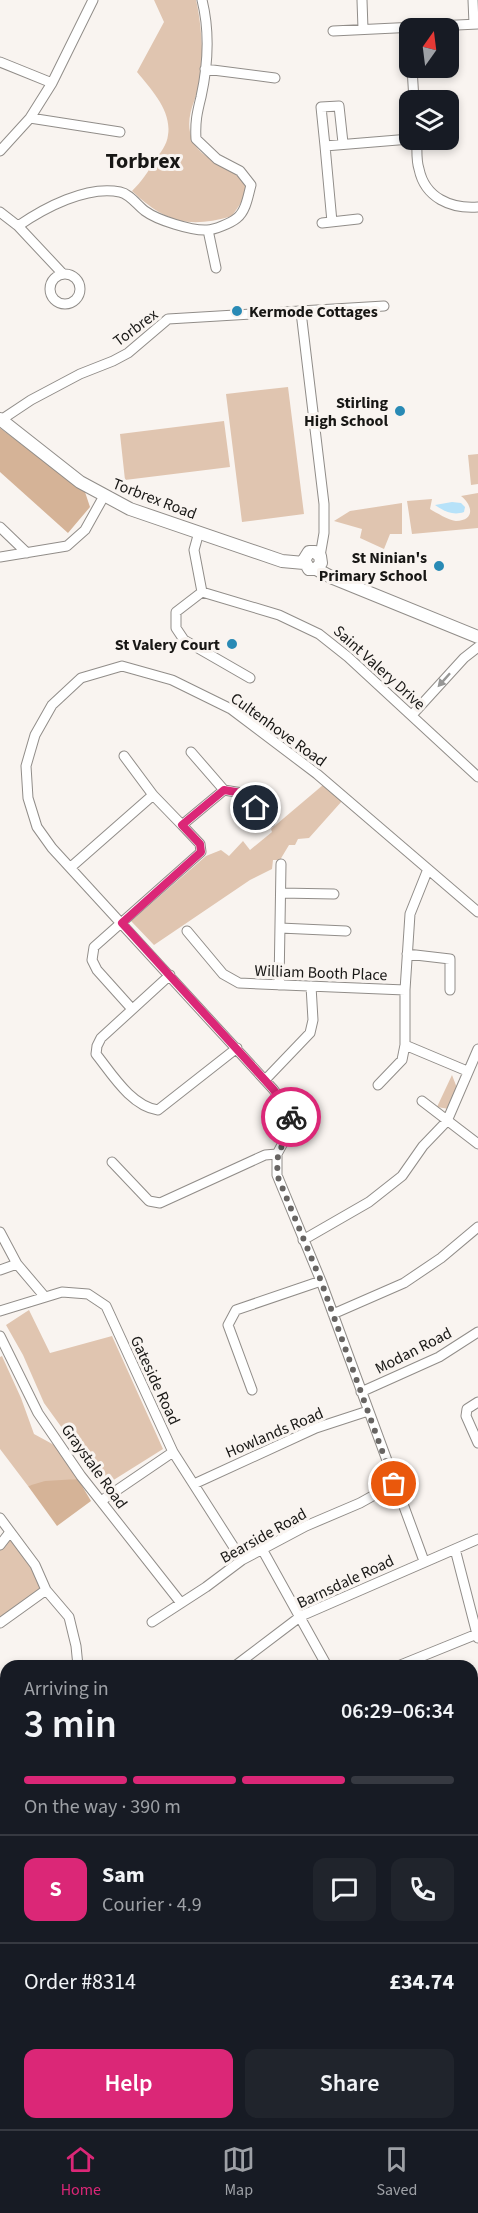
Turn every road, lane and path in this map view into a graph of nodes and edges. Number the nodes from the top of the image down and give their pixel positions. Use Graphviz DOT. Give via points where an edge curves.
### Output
graph roads {
  1 [pos="93,0"];
  2 [pos="362,0"];
  3 [pos="473,0"];
  4 [pos="206,1"];
  5 [pos="476,24"];
  6 [pos="459,26"];
  7 [pos="363,29"];
  8 [pos="333,30"];
  9 [pos="399,31"];
  10 [pos="0,62"];
  11 [pos="205,69"];
  12 [pos="275,78"];
  13 [pos="52,82"];
  14 [pos="30,118"];
  15 [pos="120,132"];
  16 [pos="399,140"];
  17 [pos="343,143"];
  18 [pos="325,146"];
  19 [pos="417,150"];
  20 [pos="0,151"];
  21 [pos="478,207"];
  22 [pos="0,212"];
  23 [pos="358,219"];
  24 [pos="18,226"];
  25 [pos="208,230"];
  26 [pos="216,268"];
  27 [pos="63,274"];
  28 [pos="384,306"];
  29 [pos="301,312"];
  30 [pos="1,420"];
  31 [pos="104,496"];
  32 [pos="0,527"];
  33 [pos="199,532"];
  34 [pos="27,553"];
  35 [pos="0,557"];
  36 [pos="313,560"];
  37 [pos="202,592"];
  38 [pos="478,637"];
  39 [pos="478,646"];
  40 [pos="250,678"];
  41 [pos="412,715"];
  42 [pos="190,752"];
  43 [pos="124,756"];
  44 [pos="478,777"];
  45 [pos="224,790"];
  46 [pos="153,795"];
  47 [pos="270,822"];
  48 [pos="182,825"];
  49 [pos="281,864"];
  50 [pos="71,867"];
  51 [pos="428,869"];
  52 [pos="281,893"];
  53 [pos="334,894"];
  54 [pos="478,912"];
  55 [pos="122,923"];
  56 [pos="280,928"];
  57 [pos="187,930"];
  58 [pos="346,931"];
  59 [pos="407,954"];
  60 [pos="170,975"];
  61 [pos="279,985"];
  62 [pos="311,986"];
  63 [pos="405,990"];
  64 [pos="450,990"];
  65 [pos="132,1010"];
  66 [pos="405,1045"];
  67 [pos="237,1048"];
  68 [pos="478,1049"];
  69 [pos="467,1071"];
  70 [pos="265,1080"];
  71 [pos="378,1085"];
  72 [pos="422,1101"];
  73 [pos="447,1121"];
  74 [pos="478,1144"];
  75 [pos="278,1154"];
  76 [pos="112,1162"];
  77 [pos="478,1227"];
  78 [pos="0,1233"];
  79 [pos="303,1240"];
  80 [pos="17,1264"];
  81 [pos="0,1270"];
  82 [pos="321,1281"];
  83 [pos="45,1297"];
  84 [pos="0,1311"];
  85 [pos="333,1314"];
  86 [pos="475,1334"];
  87 [pos="0,1336"];
  88 [pos="478,1345"];
  89 [pos="252,1390"];
  90 [pos="361,1392"];
  91 [pos="478,1402"];
  92 [pos="368,1412"];
  93 [pos="478,1443"];
  94 [pos="173,1452"];
  95 [pos="194,1484"];
  96 [pos="394,1484"];
  97 [pos="101,1502"];
  98 [pos="0,1518"];
  99 [pos="10,1532"];
  100 [pos="478,1539"];
  101 [pos="0,1545"];
  102 [pos="262,1549"];
  103 [pos="455,1549"];
  104 [pos="242,1560"];
  105 [pos="424,1561"];
  106 [pos="46,1590"];
  107 [pos="181,1603"];
  108 [pos="301,1616"];
  109 [pos="152,1622"];
  110 [pos="0,1623"];
  111 [pos="477,1636"];
  112 [pos="77,1660"];
  113 [pos="245,1660"];
  114 [pos="324,1660"];
  115 [pos="414,1660"];
  1 -- 13 [label="street"];
  2 -- 7 [label="street"];
  3 -- 5 [label="street"];
  4 -- 11 [label="street"];
  5 -- 6 [label="street"];
  7 -- 8 [label="street"];
  7 -- 9 [label="street"];
  10 -- 13 [label="street"];
  11 -- 12 [label="street"];
  11 -- 25 [label="street" via="195,117 196,139 217,159 240,171 251,185 247,203 237,218"];
  13 -- 14 [label="street"];
  14 -- 15 [label="street"];
  14 -- 20 [label="street"];
  16 -- 17 [label="street"];
  17 -- 18 [label="street"];
  17 -- 18 [label="street" via="339,106 321,107"];
  18 -- 23 [label="street" via="327,222"];
  19 -- 21 [label="street" via="418,169 437,199 463,208"];
  22 -- 24 [label="street"];
  24 -- 25 [label="street" via="41,210 102,190 123,192 146,212 169,222"];
  24 -- 27 [label="street"];
  25 -- 26 [label="street"];
  28 -- 29 [label="street, Torbrex"];
  29 -- 30 [label="street, Torbrex" via="168,319 129,353 80,374"];
  29 -- 36 [label="street" via="324,504 324,533"];
  30 -- 31 [label="street, Torbrex Road"];
  31 -- 33 [label="street, Torbrex Road"];
  31 -- 34 [label="street" via="85,530 67,546"];
  32 -- 34 [label="street"];
  33 -- 36 [label="street, Torbrex Road" via="282,561"];
  33 -- 37 [label="street" via="194,550"];
  34 -- 35 [label="street"];
  36 -- 38 [label="street, Torbrex Road" via="333,578"];
  37 -- 40 [label="street" via="176,612 176,628 184,640"];
  37 -- 41 [label="street, Saint Valery Drive" via="279,615 319,634"];
  39 -- 41 [label="street, one-way"];
  41 -- 44 [label="street, Saint Valery Drive"];
  42 -- 45 [label="street"];
  43 -- 46 [label="street"];
  45 -- 47 [label="street" via="242,793"];
  45 -- 48 [label="street"];
  46 -- 48 [label="street"];
  46 -- 50 [label="street"];
  48 -- 55 [label="street" via="200,844 201,852"];
  49 -- 52 [label="street"];
  50 -- 51 [label="street, Cultenhove Road" via="37,826 28,798 26,766 35,735 52,705 81,678 122,666 172,680 231,709 317,774"];
  50 -- 55 [label="street, Cultenhove Road"];
  51 -- 54 [label="street, Cultenhove Road"];
  51 -- 59 [label="street" via="410,914"];
  52 -- 53 [label="street"];
  52 -- 56 [label="street"];
  55 -- 60 [label="street, Cultenhove Road"];
  55 -- 65 [label="street" via="94,947 92,960"];
  56 -- 58 [label="street"];
  56 -- 61 [label="street"];
  57 -- 61 [label="street, William Booth Place" via="223,974 239,983"];
  59 -- 63 [label="street"];
  59 -- 64 [label="street" via="450,959"];
  60 -- 65 [label="street"];
  60 -- 67 [label="street, Cultenhove Road"];
  61 -- 62 [label="street, William Booth Place"];
  62 -- 63 [label="street, William Booth Place"];
  62 -- 70 [label="street" via="310,1033"];
  63 -- 66 [label="street"];
  65 -- 67 [label="street" via="101,1038 96,1054 122,1086 148,1109 163,1108"];
  66 -- 69 [label="street"];
  66 -- 71 [label="street" via="402,1060"];
  67 -- 70 [label="street, Cultenhove Road"];
  68 -- 69 [label="street"];
  69 -- 73 [label="street"];
  70 -- 75 [label="street, Cultenhove Road" via="292,1120"];
  72 -- 73 [label="street"];
  73 -- 74 [label="street"];
  73 -- 79 [label="street" via="402,1176 369,1202"];
  75 -- 76 [label="street" via="265,1155 160,1203 149,1201"];
  75 -- 79 [label="street, Cultenhove Road" via="277,1175"];
  77 -- 85 [label="street" via="404,1283"];
  78 -- 80 [label="street"];
  79 -- 82 [label="street, Cultenhove Road"];
  80 -- 81 [label="street"];
  80 -- 83 [label="street"];
  82 -- 85 [label="street, Cultenhove Road"];
  82 -- 89 [label="street" via="236,1310 228,1325"];
  83 -- 84 [label="street, Gateside Road"];
  83 -- 94 [label="street, Gateside Road" via="62,1292 88,1294 106,1306"];
  85 -- 90 [label="street, Cultenhove Road"];
  86 -- 88 [label="street"];
  86 -- 90 [label="street, Modan Road" via="439,1357"];
  87 -- 97 [label="street, Graystale Road" via="38,1413"];
  90 -- 92 [label="street, Cultenhove Road"];
  91 -- 93 [label="street" via="467,1409 466,1416"];
  92 -- 95 [label="street, Howlands Road" via="316,1428"];
  92 -- 96 [label="street, Cultenhove Road"];
  94 -- 95 [label="street, Gateside Road"];
  94 -- 97 [label="street"];
  95 -- 104 [label="street, Gateside Road"];
  96 -- 102 [label="street, Bearside Road"];
  96 -- 105 [label="street, Cultenhove Road"];
  97 -- 107 [label="street, Graystale Road"];
  98 -- 99 [label="street"];
  99 -- 101 [label="street"];
  99 -- 106 [label="street" via="35,1565"];
  100 -- 103 [label="street, Barnsdale Road"];
  102 -- 104 [label="street, Bearside Road"];
  102 -- 108 [label="street"];
  103 -- 105 [label="street, Barnsdale Road"];
  103 -- 111 [label="street"];
  104 -- 107 [label="street, Bearside Road"];
  105 -- 108 [label="street, Barnsdale Road"];
  106 -- 110 [label="street"];
  106 -- 112 [label="street" via="69,1617"];
  107 -- 109 [label="street, Bearside Road"];
  108 -- 113 [label="street, Barnsdale Road"];
  108 -- 114 [label="street"];
  111 -- 115 [label="street"];
}
